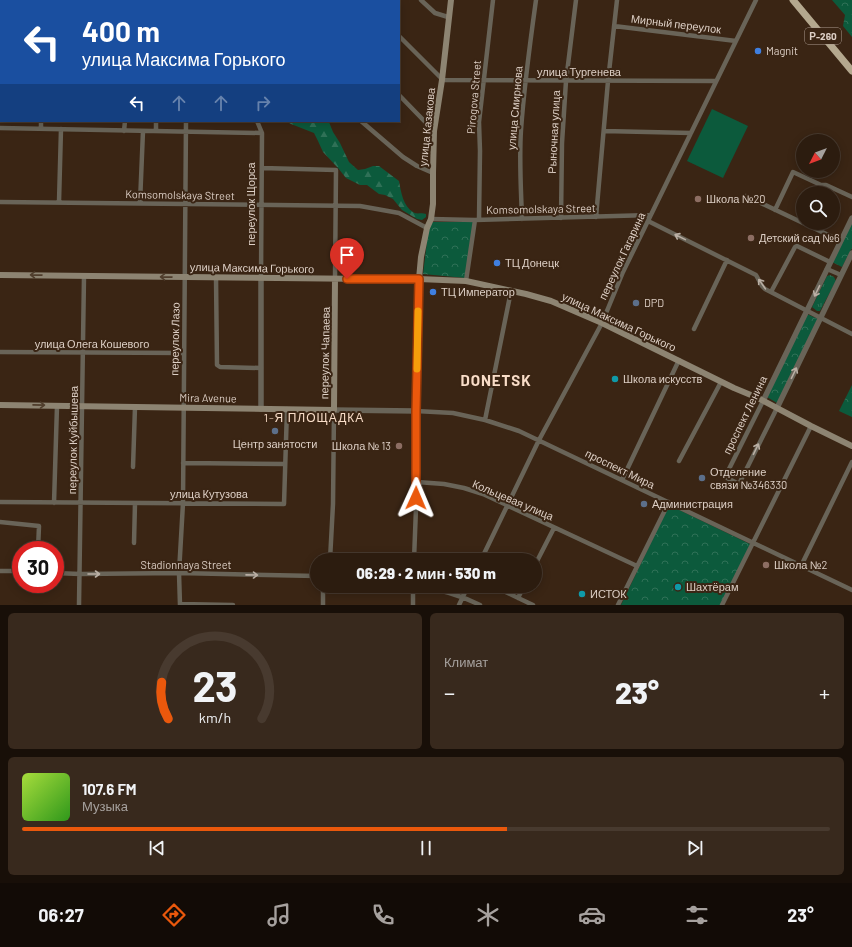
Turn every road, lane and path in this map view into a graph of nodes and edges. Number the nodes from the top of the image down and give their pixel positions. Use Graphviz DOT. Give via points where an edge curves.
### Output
graph roads {
  1 [pos="421,0"];
  2 [pos="451,0"];
  3 [pos="493,0"];
  4 [pos="536,0"];
  5 [pos="576,0"];
  6 [pos="617,0"];
  7 [pos="756,0"];
  8 [pos="793,0"];
  9 [pos="448,17"];
  10 [pos="614,26"];
  11 [pos="400,37"];
  12 [pos="736,41"];
  13 [pos="852,71"];
  14 [pos="442,79"];
  15 [pos="484,81"];
  16 [pos="526,81"];
  17 [pos="566,81"];
  18 [pos="608,81"];
  19 [pos="716,81"];
  20 [pos="400,96"];
  21 [pos="41,122"];
  22 [pos="125,122"];
  23 [pos="156,122"];
  24 [pos="186,122"];
  25 [pos="257,122"];
  26 [pos="362,122"];
  27 [pos="0,128"];
  28 [pos="41,129"];
  29 [pos="61,129"];
  30 [pos="124,130"];
  31 [pos="143,131"];
  32 [pos="156,131"];
  33 [pos="434,131"];
  34 [pos="604,131"];
  35 [pos="186,132"];
  36 [pos="262,133"];
  37 [pos="691,133"];
  38 [pos="262,168"];
  39 [pos="433,173"];
  40 [pos="746,196"];
  41 [pos="852,197"];
  42 [pos="0,202"];
  43 [pos="59,202"];
  44 [pos="140,203"];
  45 [pos="186,204"];
  46 [pos="261,205"];
  47 [pos="335,206"];
  48 [pos="775,210"];
  49 [pos="651,216"];
  50 [pos="596,217"];
  51 [pos="561,218"];
  52 [pos="852,218"];
  53 [pos="430,219"];
  54 [pos="522,219"];
  55 [pos="477,220"];
  56 [pos="648,221"];
  57 [pos="427,228"];
  58 [pos="841,241"];
  59 [pos="852,253"];
  60 [pos="727,260"];
  61 [pos="830,262"];
  62 [pos="827,269"];
  63 [pos="0,275"];
  64 [pos="84,276"];
  65 [pos="841,276"];
  66 [pos="185,277"];
  67 [pos="216,277"];
  68 [pos="261,278"];
  69 [pos="335,279"];
  70 [pos="419,279"];
  71 [pos="466,282"];
  72 [pos="511,291"];
  73 [pos="771,292"];
  74 [pos="807,310"];
  75 [pos="821,318"];
  76 [pos="602,322"];
  77 [pos="694,329"];
  78 [pos="852,334"];
  79 [pos="0,352"];
  80 [pos="83,353"];
  81 [pos="184,353"];
  82 [pos="679,360"];
  83 [pos="261,368"];
  84 [pos="721,382"];
  85 [pos="763,401"];
  86 [pos="0,405"];
  87 [pos="57,406"];
  88 [pos="83,406"];
  89 [pos="134,407"];
  90 [pos="184,408"];
  91 [pos="776,408"];
  92 [pos="261,409"];
  93 [pos="287,409"];
  94 [pos="334,410"];
  95 [pos="416,411"];
  96 [pos="485,420"];
  97 [pos="811,426"];
  98 [pos="539,440"];
  99 [pos="852,446"];
  100 [pos="679,461"];
  101 [pos="852,462"];
  102 [pos="183,463"];
  103 [pos="285,464"];
  104 [pos="133,467"];
  105 [pos="622,480"];
  106 [pos="417,482"];
  107 [pos="0,502"];
  108 [pos="669,502"];
  109 [pos="54,503"];
  110 [pos="81,503"];
  111 [pos="135,503"];
  112 [pos="183,503"];
  113 [pos="507,505"];
  114 [pos="0,522"];
  115 [pos="554,528"];
  116 [pos="38,541"];
  117 [pos="134,543"];
  118 [pos="753,543"];
  119 [pos="330,553"];
  120 [pos="414,553"];
  121 [pos="483,553"];
  122 [pos="541,553"];
  123 [pos="637,566"];
  124 [pos="801,566"];
  125 [pos="0,571"];
  126 [pos="12,571"];
  127 [pos="64,573"];
  128 [pos="179,573"];
  129 [pos="80,574"];
  130 [pos="310,576"];
  131 [pos="852,590"];
  132 [pos="323,593"];
  133 [pos="413,593"];
  134 [pos="450,593"];
  135 [pos="465,593"];
  136 [pos="508,593"];
  137 [pos="520,593"];
  138 [pos="463,597"];
  139 [pos="518,598"];
  140 [pos="180,604"];
  141 [pos="80,605"];
  142 [pos="233,605"];
  143 [pos="324,605"];
  144 [pos="413,605"];
  145 [pos="459,605"];
  146 [pos="480,605"];
  147 [pos="533,605"];
  148 [pos="618,605"];
  149 [pos="722,605"];
  1 -- 9 [label="street" via="435,13"];
  2 -- 9 [label="main road, улица Казакова"];
  3 -- 15 [label="street, Pirogova Street"];
  4 -- 16 [label="street, улица Смирнова"];
  5 -- 17 [label="street, Рыночная улица"];
  6 -- 10 [label="street"];
  7 -- 12 [label="street, переулок Гагарина"];
  8 -- 13 [label="highway, Р-260"];
  9 -- 14 [label="main road, улица Казакова"];
  10 -- 12 [label="street, Мирный переулок"];
  10 -- 18 [label="street"];
  11 -- 14 [label="street"];
  12 -- 19 [label="street, переулок Гагарина"];
  14 -- 15 [label="street, улица Тургенева"];
  14 -- 33 [label="main road, улица Казакова"];
  15 -- 16 [label="street, улица Тургенева"];
  15 -- 55 [label="street, Pirogova Street" via="479,122"];
  16 -- 17 [label="street, улица Тургенева"];
  16 -- 54 [label="street, улица Смирнова" via="521,130"];
  17 -- 18 [label="street, улица Тургенева"];
  17 -- 51 [label="street, Рыночная улица"];
  18 -- 19 [label="street, улица Тургенева"];
  18 -- 34 [label="street"];
  19 -- 37 [label="street, переулок Гагарина"];
  20 -- 33 [label="street"];
  21 -- 28 [label="street"];
  22 -- 30 [label="street"];
  23 -- 32 [label="street"];
  24 -- 35 [label="street, переулок Лазо"];
  25 -- 36 [label="street, переулок Щорса"];
  26 -- 39 [label="street" via="403,157"];
  27 -- 28 [label="street"];
  28 -- 29 [label="street"];
  29 -- 30 [label="street"];
  29 -- 43 [label="street"];
  30 -- 31 [label="street"];
  31 -- 32 [label="street"];
  31 -- 44 [label="street"];
  32 -- 35 [label="street"];
  33 -- 39 [label="main road, улица Казакова"];
  34 -- 37 [label="street"];
  34 -- 50 [label="street"];
  35 -- 36 [label="street"];
  35 -- 45 [label="street, переулок Лазо"];
  36 -- 38 [label="street, переулок Щорса"];
  37 -- 49 [label="street, переулок Гагарина"];
  38 -- 46 [label="street, переулок Щорса"];
  38 -- 47 [label="street, переулок Чапаева" via="336,170"];
  39 -- 53 [label="main road, улица Казакова" via="433,204"];
  40 -- 48 [label="street"];
  41 -- 48 [label="street" via="793,172"];
  42 -- 43 [label="street, Komsomolskaya Street"];
  43 -- 44 [label="street, Komsomolskaya Street"];
  44 -- 45 [label="street, Komsomolskaya Street"];
  45 -- 46 [label="street, Komsomolskaya Street"];
  45 -- 66 [label="street, переулок Лазо"];
  46 -- 47 [label="street, Komsomolskaya Street"];
  46 -- 68 [label="street, переулок Щорса"];
  47 -- 57 [label="street, Komsomolskaya Street" via="360,206 399,213"];
  47 -- 69 [label="street, переулок Чапаева"];
  48 -- 58 [label="street"];
  49 -- 50 [label="street, Komsomolskaya Street"];
  49 -- 56 [label="street, переулок Гагарина"];
  50 -- 51 [label="street, Komsomolskaya Street"];
  51 -- 54 [label="street, Komsomolskaya Street"];
  52 -- 58 [label="street, проспект Ленина"];
  53 -- 55 [label="street, Komsomolskaya Street"];
  53 -- 57 [label="main road, улица Казакова"];
  54 -- 55 [label="street, Komsomolskaya Street"];
  55 -- 71 [label="street, Pirogova Street"];
  60 -- 56 [label="street, one-way"];
  56 -- 76 [label="street, переулок Гагарина"];
  57 -- 70 [label="main road, улица Казакова"];
  58 -- 61 [label="street, проспект Ленина"];
  59 -- 65 [label="street, проспект Ленина"];
  73 -- 60 [label="street, one-way" via="762,286 756,275"];
  60 -- 77 [label="street"];
  61 -- 62 [label="street, проспект Ленина"];
  61 -- 73 [label="street" via="796,246"];
  62 -- 65 [label="street"];
  62 -- 74 [label="street, проспект Ленина, one-way"];
  64 -- 63 [label="main road, улица Максима Горького, one-way"];
  66 -- 64 [label="main road, улица Максима Горького, one-way"];
  64 -- 80 [label="street, переулок Куйбышева"];
  65 -- 75 [label="street, проспект Ленина"];
  66 -- 67 [label="main road, улица Максима Горького"];
  66 -- 81 [label="street, переулок Лазо"];
  67 -- 68 [label="main road, улица Максима Горького"];
  67 -- 83 [label="street" via="217,365"];
  68 -- 69 [label="main road, улица Максима Горького"];
  68 -- 83 [label="street, переулок Щорса"];
  69 -- 70 [label="main road, улица Максима Горького"];
  69 -- 94 [label="main road, переулок Чапаева"];
  70 -- 71 [label="main road, улица Максима Горького"];
  70 -- 95 [label="street"];
  71 -- 72 [label="main road, улица Максима Горького"];
  72 -- 76 [label="main road, улица Максима Горького" via="551,301"];
  72 -- 96 [label="street"];
  73 -- 74 [label="street"];
  74 -- 75 [label="street"];
  74 -- 85 [label="street, проспект Ленина"];
  75 -- 78 [label="street"];
  91 -- 75 [label="street, проспект Ленина, one-way"];
  76 -- 82 [label="main road, улица Максима Горького"];
  76 -- 98 [label="street, переулок Гагарина"];
  79 -- 80 [label="street, улица Олега Кошевого"];
  80 -- 81 [label="street, улица Олега Кошевого"];
  80 -- 88 [label="street, переулок Куйбышева"];
  81 -- 90 [label="street, переулок Лазо"];
  82 -- 84 [label="main road, улица Максима Горького"];
  82 -- 105 [label="street"];
  83 -- 92 [label="street, переулок Щорса"];
  84 -- 85 [label="main road, улица Максима Горького"];
  84 -- 100 [label="street"];
  85 -- 91 [label="main road, улица Максима Горького"];
  85 -- 91 [label="street, проспект Ленина, one-way" via="725,477 739,484"];
  86 -- 87 [label="main road, Mira Avenue, one-way"];
  87 -- 88 [label="main road, Mira Avenue"];
  87 -- 109 [label="street"];
  88 -- 89 [label="main road, Mira Avenue"];
  88 -- 110 [label="street, переулок Куйбышева"];
  89 -- 90 [label="main road, Mira Avenue"];
  89 -- 104 [label="street"];
  90 -- 92 [label="main road, Mira Avenue"];
  90 -- 102 [label="street, переулок Лазо"];
  91 -- 97 [label="main road, улица Максима Горького"];
  92 -- 93 [label="main road, Mira Avenue"];
  93 -- 94 [label="main road, Mira Avenue"];
  93 -- 103 [label="street"];
  94 -- 95 [label="street, Mira Avenue"];
  94 -- 119 [label="street, переулок Чапаева"];
  95 -- 96 [label="street, проспект Мира" via="453,413"];
  95 -- 106 [label="street"];
  96 -- 98 [label="street, проспект Мира"];
  97 -- 99 [label="main road, улица Максима Горького"];
  97 -- 118 [label="street"];
  98 -- 105 [label="street, проспект Мира"];
  98 -- 113 [label="street, переулок Гагарина"];
  101 -- 124 [label="street"];
  102 -- 103 [label="street"];
  102 -- 112 [label="street, переулок Лазо"];
  103 -- 112 [label="street, улица Кутузова" via="284,504"];
  105 -- 108 [label="street, проспект Мира"];
  106 -- 113 [label="street, Кольцевая улица" via="464,488"];
  106 -- 120 [label="street"];
  107 -- 109 [label="street, улица Кутузова"];
  108 -- 118 [label="street, проспект Мира"];
  108 -- 123 [label="street"];
  109 -- 110 [label="street, улица Кутузова"];
  110 -- 111 [label="street, улица Кутузова"];
  110 -- 129 [label="street, переулок Куйбышева"];
  111 -- 112 [label="street, улица Кутузова"];
  111 -- 117 [label="street"];
  112 -- 128 [label="street, переулок Лазо"];
  113 -- 115 [label="street, Кольцевая улица"];
  113 -- 121 [label="street, переулок Гагарина"];
  114 -- 116 [label="street" via="39,526"];
  115 -- 122 [label="street, Кольцевая улица"];
  115 -- 123 [label="street, Кольцевая улица"];
  118 -- 124 [label="street, проспект Мира"];
  118 -- 149 [label="street"];
  123 -- 148 [label="street"];
  124 -- 131 [label="street, проспект Мира"];
  125 -- 126 [label="street"];
  127 -- 129 [label="street, Stadionnaya Street"];
  129 -- 128 [label="street, Stadionnaya Street, one-way"];
  128 -- 130 [label="street, Stadionnaya Street, one-way"];
  128 -- 140 [label="street, переулок Лазо"];
  129 -- 141 [label="street, переулок Куйбышева"];
  132 -- 143 [label="street"];
  133 -- 144 [label="street"];
  134 -- 138 [label="street"];
  135 -- 138 [label="street"];
  136 -- 139 [label="street"];
  137 -- 139 [label="street"];
  138 -- 145 [label="street"];
  138 -- 146 [label="street"];
  139 -- 147 [label="street"];
  140 -- 142 [label="street"];
}
